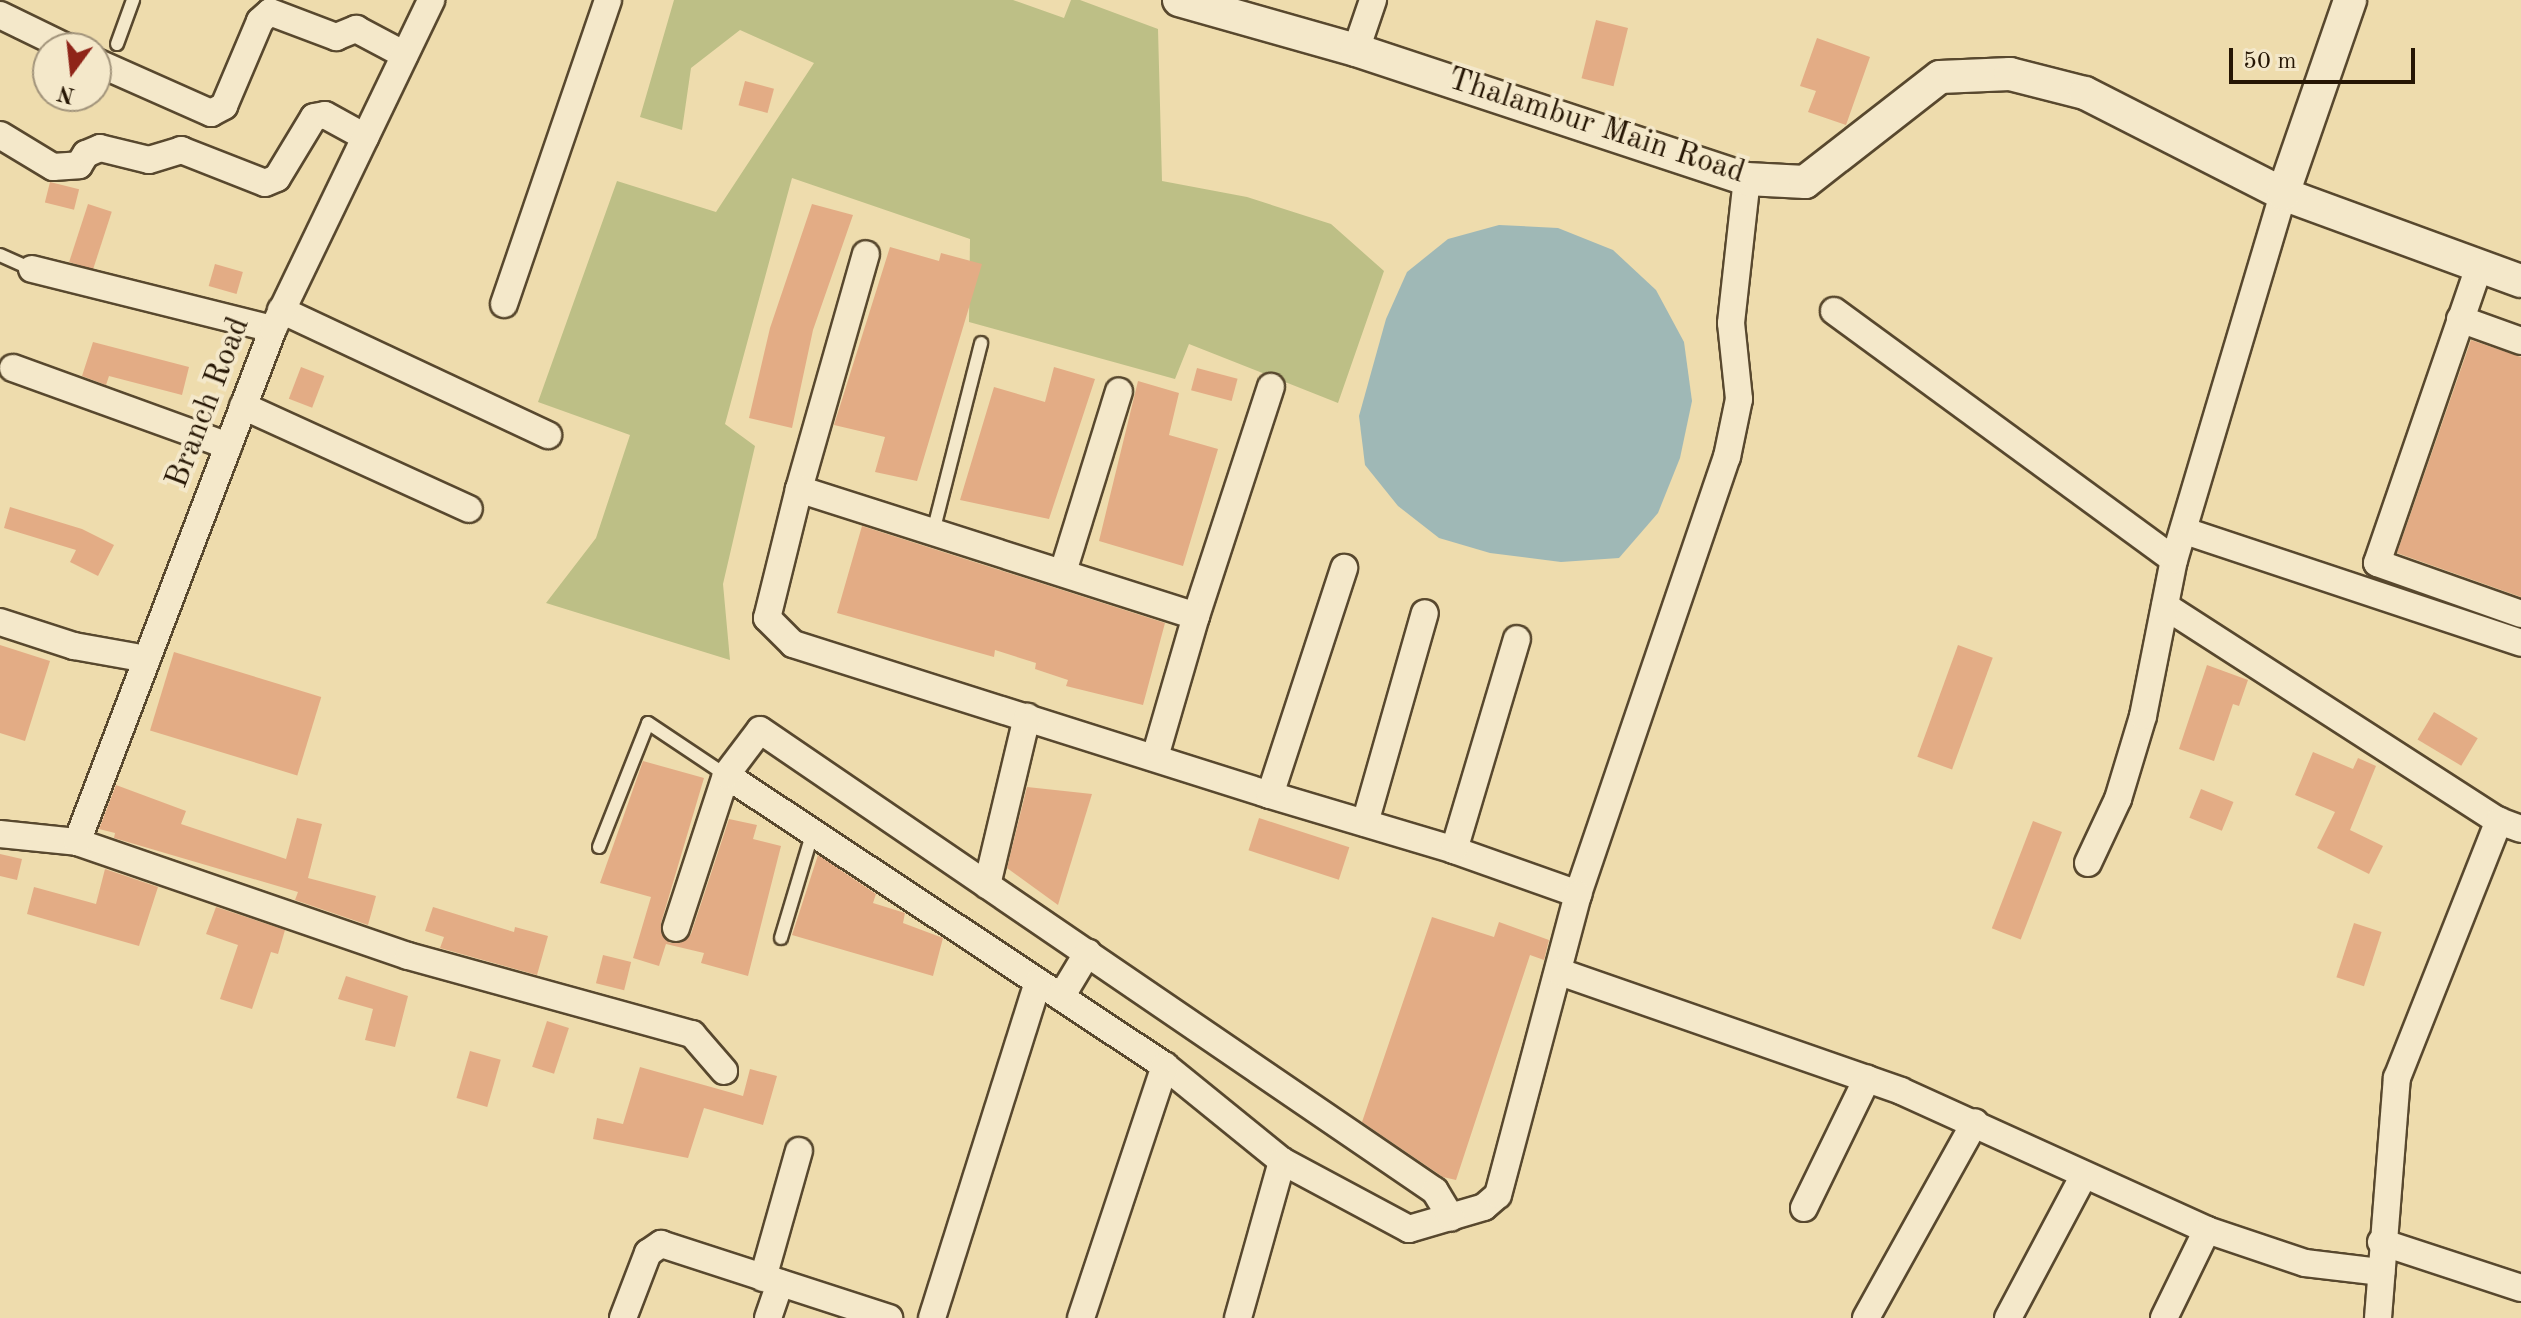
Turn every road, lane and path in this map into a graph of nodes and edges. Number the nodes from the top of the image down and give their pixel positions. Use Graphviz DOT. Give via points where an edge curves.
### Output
graph roads {
  1 [pos="133,0"];
  2 [pos="431,0"];
  3 [pos="608,0"];
  4 [pos="1179,0"];
  5 [pos="1373,0"];
  6 [pos="2350,0"];
  7 [pos="0,15"];
  8 [pos="35,32"];
  9 [pos="117,44"];
  10 [pos="1356,50"];
  11 [pos="405,55"];
  12 [pos="112,70"];
  13 [pos="197,111"];
  14 [pos="0,135"];
  15 [pos="365,137"];
  16 [pos="181,150"];
  17 [pos="1747,179"];
  18 [pos="2283,194"];
  19 [pos="866,254"];
  20 [pos="0,255"];
  21 [pos="2480,264"];
  22 [pos="32,269"];
  23 [pos="2521,281"];
  24 [pos="504,304"];
  25 [pos="1834,311"];
  26 [pos="277,319"];
  27 [pos="2460,319"];
  28 [pos="2521,341"];
  29 [pos="981,343"];
  30 [pos="13,368"];
  31 [pos="1271,387"];
  32 [pos="1119,391"];
  33 [pos="243,406"];
  34 [pos="548,435"];
  35 [pos="228,446"];
  36 [pos="799,489"];
  37 [pos="469,509"];
  38 [pos="2185,531"];
  39 [pos="933,532"];
  40 [pos="2174,560"];
  41 [pos="1344,568"];
  42 [pos="1063,572"];
  43 [pos="2165,606"];
  44 [pos="1425,613"];
  45 [pos="2521,614"];
  46 [pos="1196,616"];
  47 [pos="0,622"];
  48 [pos="1517,639"];
  49 [pos="2521,643"];
  50 [pos="147,659"];
  51 [pos="1027,717"];
  52 [pos="1155,757"];
  53 [pos="726,775"];
  54 [pos="1270,795"];
  55 [pos="1365,823"];
  56 [pos="2510,825"];
  57 [pos="813,831"];
  58 [pos="0,834"];
  59 [pos="77,842"];
  60 [pos="599,847"];
  61 [pos="1454,850"];
  62 [pos="2088,863"];
  63 [pos="987,885"];
  64 [pos="1578,894"];
  65 [pos="676,928"];
  66 [pos="781,938"];
  67 [pos="1088,952"];
  68 [pos="1560,972"];
  69 [pos="1038,982"];
  70 [pos="1061,997"];
  71 [pos="1165,1066"];
  72 [pos="724,1071"];
  73 [pos="1867,1079"];
  74 [pos="1975,1122"];
  75 [pos="799,1151"];
  76 [pos="1282,1161"];
  77 [pos="2084,1175"];
  78 [pos="1804,1208"];
  79 [pos="1451,1218"];
  80 [pos="2207,1230"];
  81 [pos="2381,1242"];
  82 [pos="2381,1272"];
  83 [pos="772,1280"];
  84 [pos="2521,1288"];
  85 [pos="1245,1317"];
  86 [pos="623,1318"];
  87 [pos="768,1318"];
  88 [pos="889,1318"];
  89 [pos="932,1318"];
  90 [pos="1081,1318"];
  91 [pos="1866,1318"];
  92 [pos="2008,1318"];
  93 [pos="2164,1318"];
  94 [pos="2378,1318"];
  1 -- 9 [label="lane"];
  2 -- 11 [label="street, Branch Road"];
  3 -- 24 [label="street"];
  4 -- 10 [label="street, Thalambur Main Road"];
  5 -- 10 [label="street"];
  6 -- 18 [label="street"];
  7 -- 8 [label="street"];
  10 -- 17 [label="street, Thalambur Main Road"];
  11 -- 13 [label="street" via="356,29 336,37 270,12 260,21 224,106 211,113"];
  11 -- 15 [label="street, Branch Road"];
  12 -- 13 [label="street"];
  13 -- 16 [label="street"];
  14 -- 16 [label="street" via="66,169 79,165 91,150 149,160"];
  15 -- 16 [label="street" via="325,115 314,117 277,178 265,183"];
  15 -- 26 [label="street, Branch Road"];
  17 -- 18 [label="street, Thalambur Main Road" via="1805,182 1940,77 2010,74 2085,93"];
  17 -- 64 [label="street" via="1731,323 1739,399 1727,457"];
  18 -- 21 [label="street, Thalambur Main Road"];
  18 -- 38 [label="street"];
  19 -- 36 [label="street"];
  20 -- 22 [label="lane"];
  21 -- 23 [label="street, Thalambur Main Road"];
  21 -- 27 [label="street"];
  22 -- 26 [label="street"];
  25 -- 40 [label="street"];
  26 -- 33 [label="street, Branch Road"];
  26 -- 34 [label="street"];
  27 -- 28 [label="street"];
  27 -- 45 [label="street" via="2377,563"];
  29 -- 39 [label="lane"];
  30 -- 35 [label="street"];
  31 -- 46 [label="street"];
  32 -- 42 [label="street"];
  33 -- 35 [label="street, Branch Road"];
  33 -- 37 [label="street"];
  35 -- 50 [label="street, Branch Road"];
  36 -- 39 [label="street"];
  36 -- 51 [label="street" via="767,618 780,634 801,647"];
  38 -- 40 [label="street"];
  38 -- 49 [label="street"];
  39 -- 42 [label="street"];
  40 -- 43 [label="street"];
  41 -- 54 [label="street"];
  42 -- 46 [label="street"];
  43 -- 56 [label="street"];
  43 -- 62 [label="street" via="2143,716 2118,799"];
  44 -- 55 [label="street"];
  46 -- 52 [label="street"];
  47 -- 50 [label="street" via="74,646"];
  48 -- 61 [label="street"];
  50 -- 59 [label="street, Branch Road"];
  51 -- 52 [label="street"];
  51 -- 63 [label="street"];
  52 -- 54 [label="street"];
  53 -- 57 [label="street"];
  53 -- 60 [label="lane" via="648,723"];
  53 -- 63 [label="street" via="760,730"];
  53 -- 65 [label="street"];
  54 -- 55 [label="street"];
  55 -- 61 [label="street"];
  56 -- 81 [label="street" via="2397,1078"];
  57 -- 66 [label="lane"];
  57 -- 69 [label="street"];
  58 -- 59 [label="street"];
  59 -- 72 [label="street" via="408,956 692,1034"];
  61 -- 64 [label="street"];
  63 -- 67 [label="street"];
  64 -- 68 [label="street"];
  67 -- 70 [label="street"];
  67 -- 79 [label="street" via="1435,1191"];
  68 -- 73 [label="street"];
  68 -- 79 [label="street" via="1498,1195 1484,1207"];
  69 -- 70 [label="street"];
  69 -- 89 [label="street"];
  70 -- 71 [label="street"];
  71 -- 76 [label="street"];
  71 -- 90 [label="street"];
  73 -- 74 [label="street"];
  73 -- 78 [label="street"];
  74 -- 77 [label="street"];
  74 -- 91 [label="street"];
  75 -- 83 [label="street"];
  76 -- 79 [label="street" via="1409,1229"];
  76 -- 85 [label="street"];
  77 -- 80 [label="street"];
  77 -- 92 [label="street"];
  80 -- 82 [label="street" via="2305,1263"];
  80 -- 93 [label="street"];
  81 -- 82 [label="street"];
  81 -- 84 [label="street"];
  82 -- 94 [label="street"];
  83 -- 86 [label="street" via="661,1244 648,1253"];
  83 -- 87 [label="street"];
  83 -- 88 [label="street"];
}
